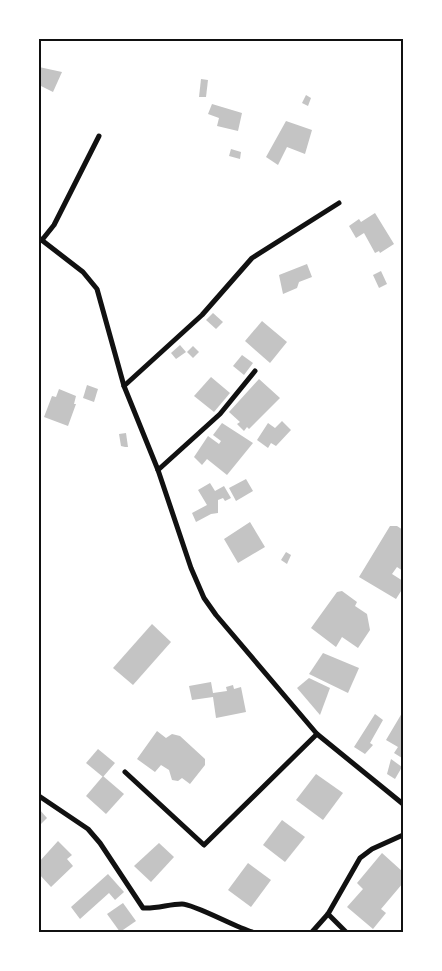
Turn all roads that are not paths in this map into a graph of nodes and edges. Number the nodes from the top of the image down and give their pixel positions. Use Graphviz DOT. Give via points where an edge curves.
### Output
graph roads {
  1 [pos="99,136"];
  2 [pos="339,203"];
  3 [pos="40,239"];
  4 [pos="254,371"];
  5 [pos="124,386"];
  6 [pos="158,470"];
  7 [pos="317,734"];
  8 [pos="125,772"];
  9 [pos="39,796"];
  10 [pos="403,804"];
  11 [pos="403,835"];
  12 [pos="328,914"];
  13 [pos="252,932"];
  14 [pos="312,932"];
  15 [pos="346,932"];
  1 -- 3 [label="street" via="54,225"];
  2 -- 5 [label="street" via="252,258 202,315"];
  3 -- 5 [label="street" via="83,272 97,289"];
  4 -- 6 [label="street" via="220,414"];
  5 -- 6 [label="street"];
  6 -- 7 [label="street" via="190,568 204,598"];
  7 -- 8 [label="street" via="204,845"];
  7 -- 10 [label="street"];
  9 -- 13 [label="street" via="88,829 143,908 184,904"];
  11 -- 12 [label="street" via="360,858"];
  12 -- 14 [label="street"];
  12 -- 15 [label="street"];
}
